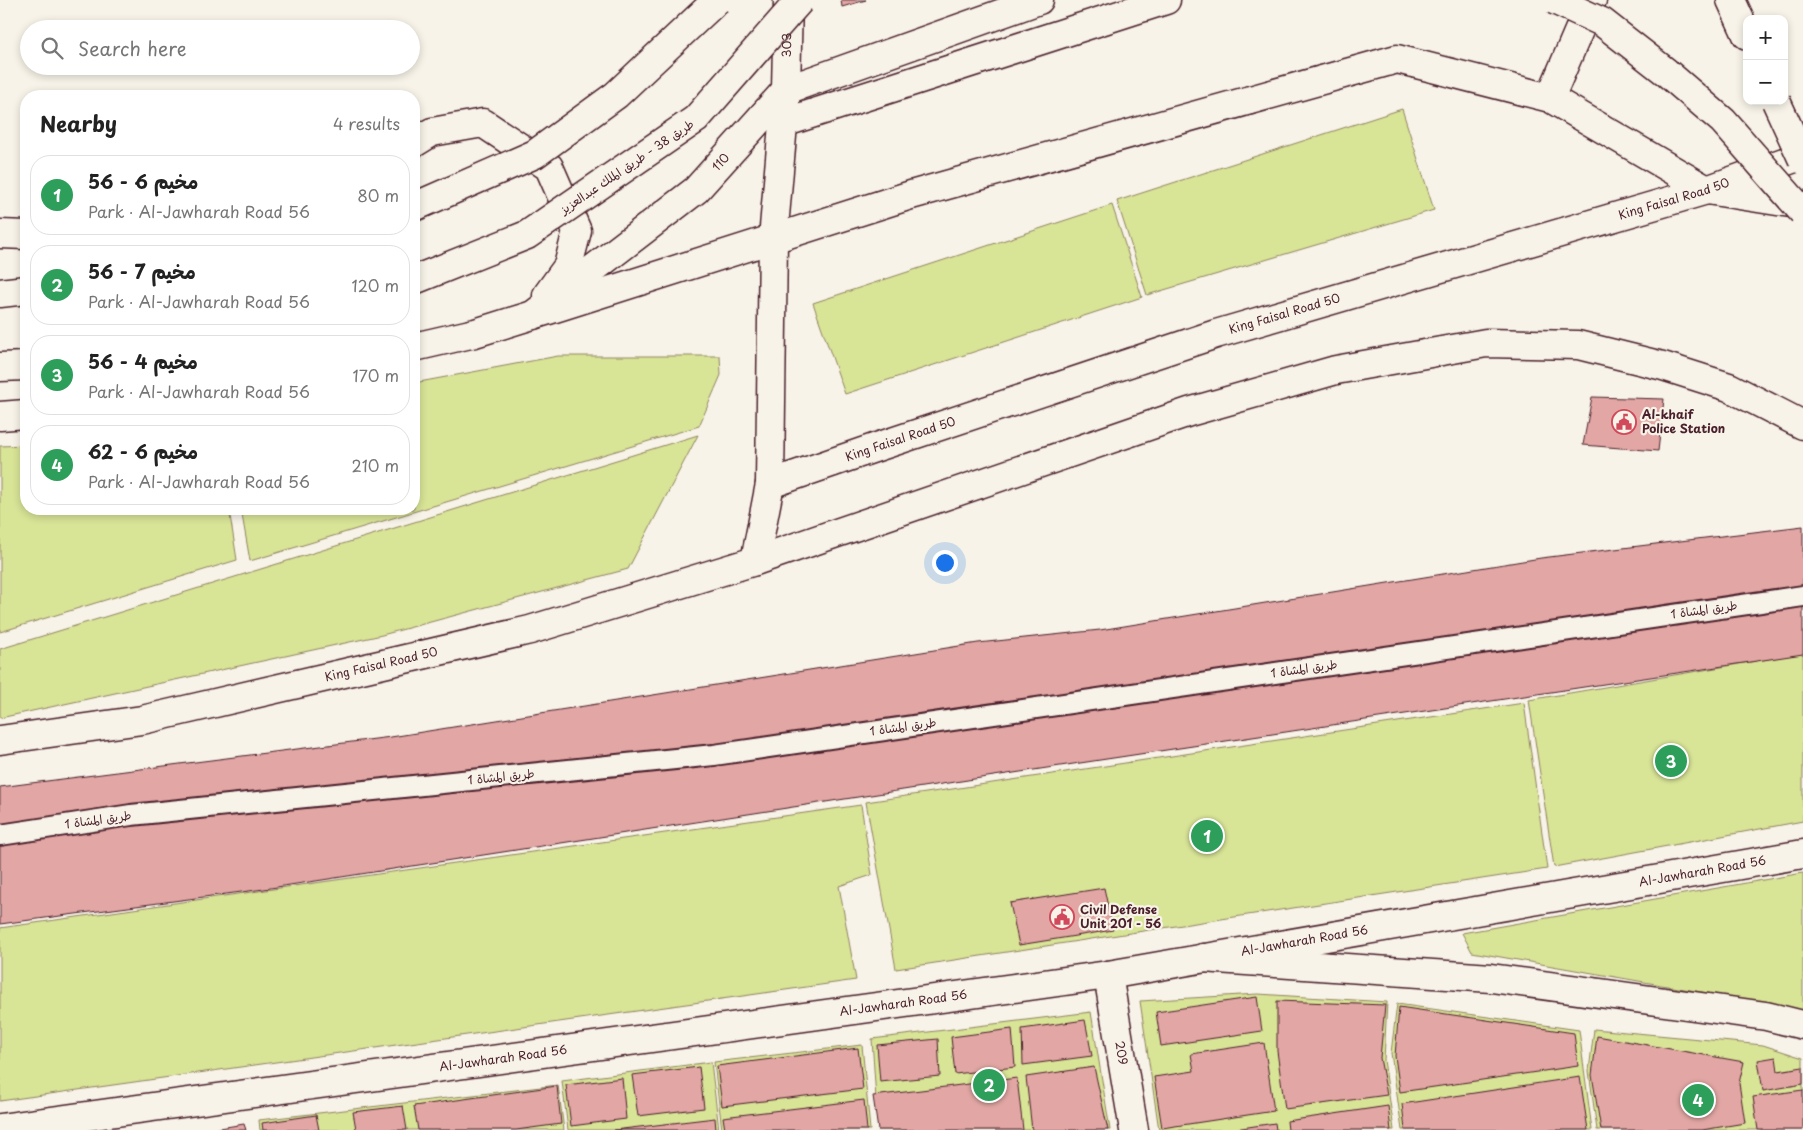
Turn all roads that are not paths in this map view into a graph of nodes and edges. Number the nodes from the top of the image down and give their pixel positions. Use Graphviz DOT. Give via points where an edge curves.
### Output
graph roads {
  1 [pos="718,0"];
  2 [pos="788,0"];
  3 [pos="800,0"];
  4 [pos="1039,0"];
  5 [pos="1166,0"];
  6 [pos="1554,0"];
  7 [pos="1592,0"];
  8 [pos="1731,0"];
  9 [pos="1743,26"];
  10 [pos="786,90"];
  11 [pos="1550,98"];
  12 [pos="1778,105"];
  13 [pos="783,123"];
  14 [pos="420,139"];
  15 [pos="1803,155"];
  16 [pos="1803,160"];
  17 [pos="1708,190"];
  18 [pos="420,204"];
  19 [pos="1803,205"];
  20 [pos="1803,212"];
  21 [pos="0,234"];
  22 [pos="20,235"];
  23 [pos="773,239"];
  24 [pos="420,278"];
  25 [pos="20,291"];
  26 [pos="0,293"];
  27 [pos="534,315"];
  28 [pos="420,345"];
  29 [pos="20,366"];
  30 [pos="0,367"];
  31 [pos="20,414"];
  32 [pos="0,416"];
  33 [pos="1803,425"];
  34 [pos="770,484"];
  35 [pos="755,561"];
  36 [pos="1803,596"];
  37 [pos="0,740"];
  38 [pos="0,835"];
  39 [pos="1803,854"];
  40 [pos="1203,958"];
  41 [pos="1108,975"];
  42 [pos="1803,1025"];
  43 [pos="0,1128"];
  44 [pos="1134,1130"];
  1 -- 18 [label="street, bridge" via="616,95 535,154"];
  2 -- 10 [label="street, 303"];
  3 -- 24 [label="street, طريق 38 - طريق الملك عبدالعزيز, bridge" via="696,119 527,235"];
  4 -- 10 [label="street, 110"];
  5 -- 13 [label="street"];
  6 -- 20 [label="street, bridge" via="1602,22 1709,108"];
  7 -- 11 [label="street"];
  8 -- 9 [label="street"];
  10 -- 13 [label="street, 303"];
  10 -- 27 [label="street, 110" via="696,190"];
  11 -- 17 [label="street"];
  11 -- 23 [label="street" via="1397,59 920,192"];
  12 -- 16 [label="street, bridge"];
  13 -- 23 [label="street, 303"];
  14 -- 27 [label="street" via="432,132 483,123 549,166 576,231 568,266"];
  15 -- 17 [label="street, King Faisal Road 50"];
  17 -- 19 [label="street"];
  17 -- 34 [label="street, King Faisal Road 50" via="1216,334"];
  21 -- 22 [label="street"];
  23 -- 27 [label="street"];
  23 -- 34 [label="street, 303"];
  25 -- 26 [label="street"];
  27 -- 28 [label="street, 110" via="475,333"];
  29 -- 30 [label="street"];
  31 -- 32 [label="street"];
  33 -- 35 [label="street, King Faisal Road 50" via="1729,387 1663,366 1578,345 1486,343 1336,370 1189,412"];
  34 -- 35 [label="street, 303"];
  35 -- 37 [label="street, King Faisal Road 50" via="530,630 142,720"];
  36 -- 38 [label="street, طريق المشاة 1" via="714,755 131,815"];
  39 -- 40 [label="street, Al-Jawharah Road 56"];
  40 -- 41 [label="street, Al-Jawharah Road 56"];
  40 -- 42 [label="street" via="1491,978 1766,1016"];
  41 -- 43 [label="street, Al-Jawharah Road 56"];
  41 -- 44 [label="street, 209"];
}
